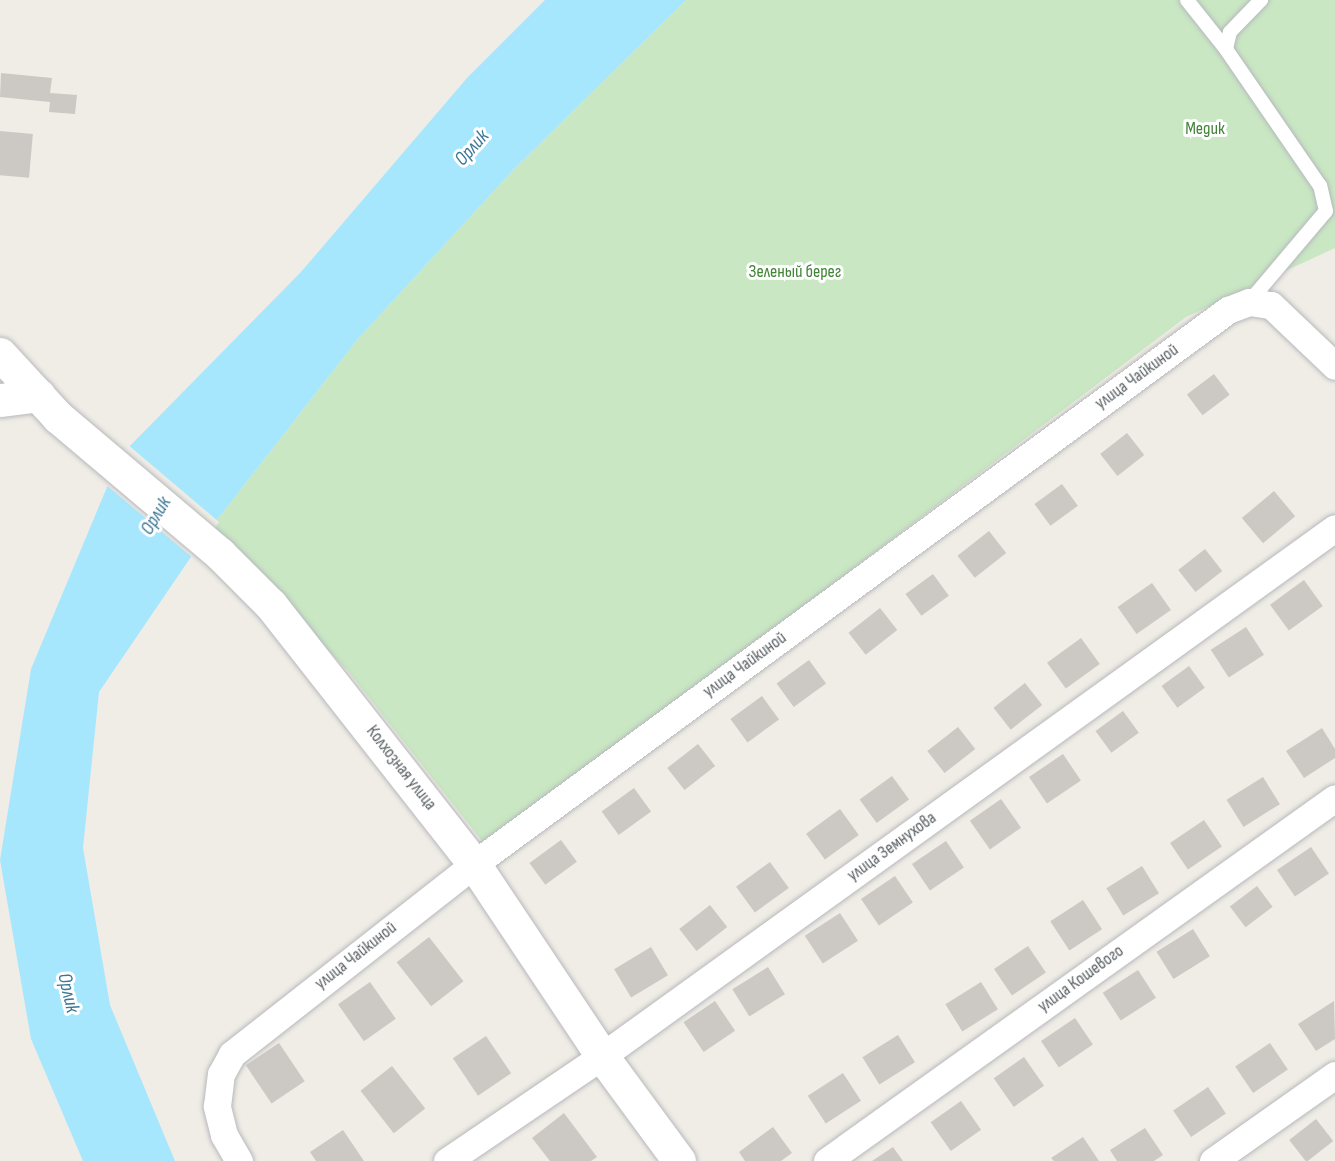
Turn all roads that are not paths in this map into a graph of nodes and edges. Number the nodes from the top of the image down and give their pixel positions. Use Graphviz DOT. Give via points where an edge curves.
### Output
graph roads {
  1 [pos="1187,0"];
  2 [pos="1261,0"];
  3 [pos="1226,49"];
  4 [pos="1260,303"];
  5 [pos="0,354"];
  6 [pos="1335,366"];
  7 [pos="39,396"];
  8 [pos="0,400"];
  9 [pos="1335,528"];
  10 [pos="1335,798"];
  11 [pos="474,864"];
  12 [pos="602,1056"];
  13 [pos="1335,1075"];
  14 [pos="239,1161"];
  15 [pos="447,1161"];
  16 [pos="679,1161"];
  17 [pos="826,1161"];
  18 [pos="1213,1161"];
  1 -- 3 [label="lane"];
  2 -- 3 [label="lane" via="1230,32"];
  3 -- 4 [label="lane" via="1326,199 1323,220"];
  4 -- 6 [label="street"];
  4 -- 11 [label="street, улица Чайкиной" via="1228,310"];
  5 -- 7 [label="main road, Колхозная улица"];
  7 -- 8 [label="main road"];
  7 -- 11 [label="main road, Колхозная улица" via="220,554 271,605"];
  9 -- 12 [label="street, улица Земнухова"];
  10 -- 17 [label="street, улица Кошевого"];
  11 -- 12 [label="main road, Колхозная улица"];
  11 -- 14 [label="street, улица Чайкиной" via="232,1054 220,1074 217,1106 224,1135"];
  12 -- 15 [label="street, улица Земнухова"];
  12 -- 16 [label="main road, Колхозная улица"];
  13 -- 18 [label="street"];
}
